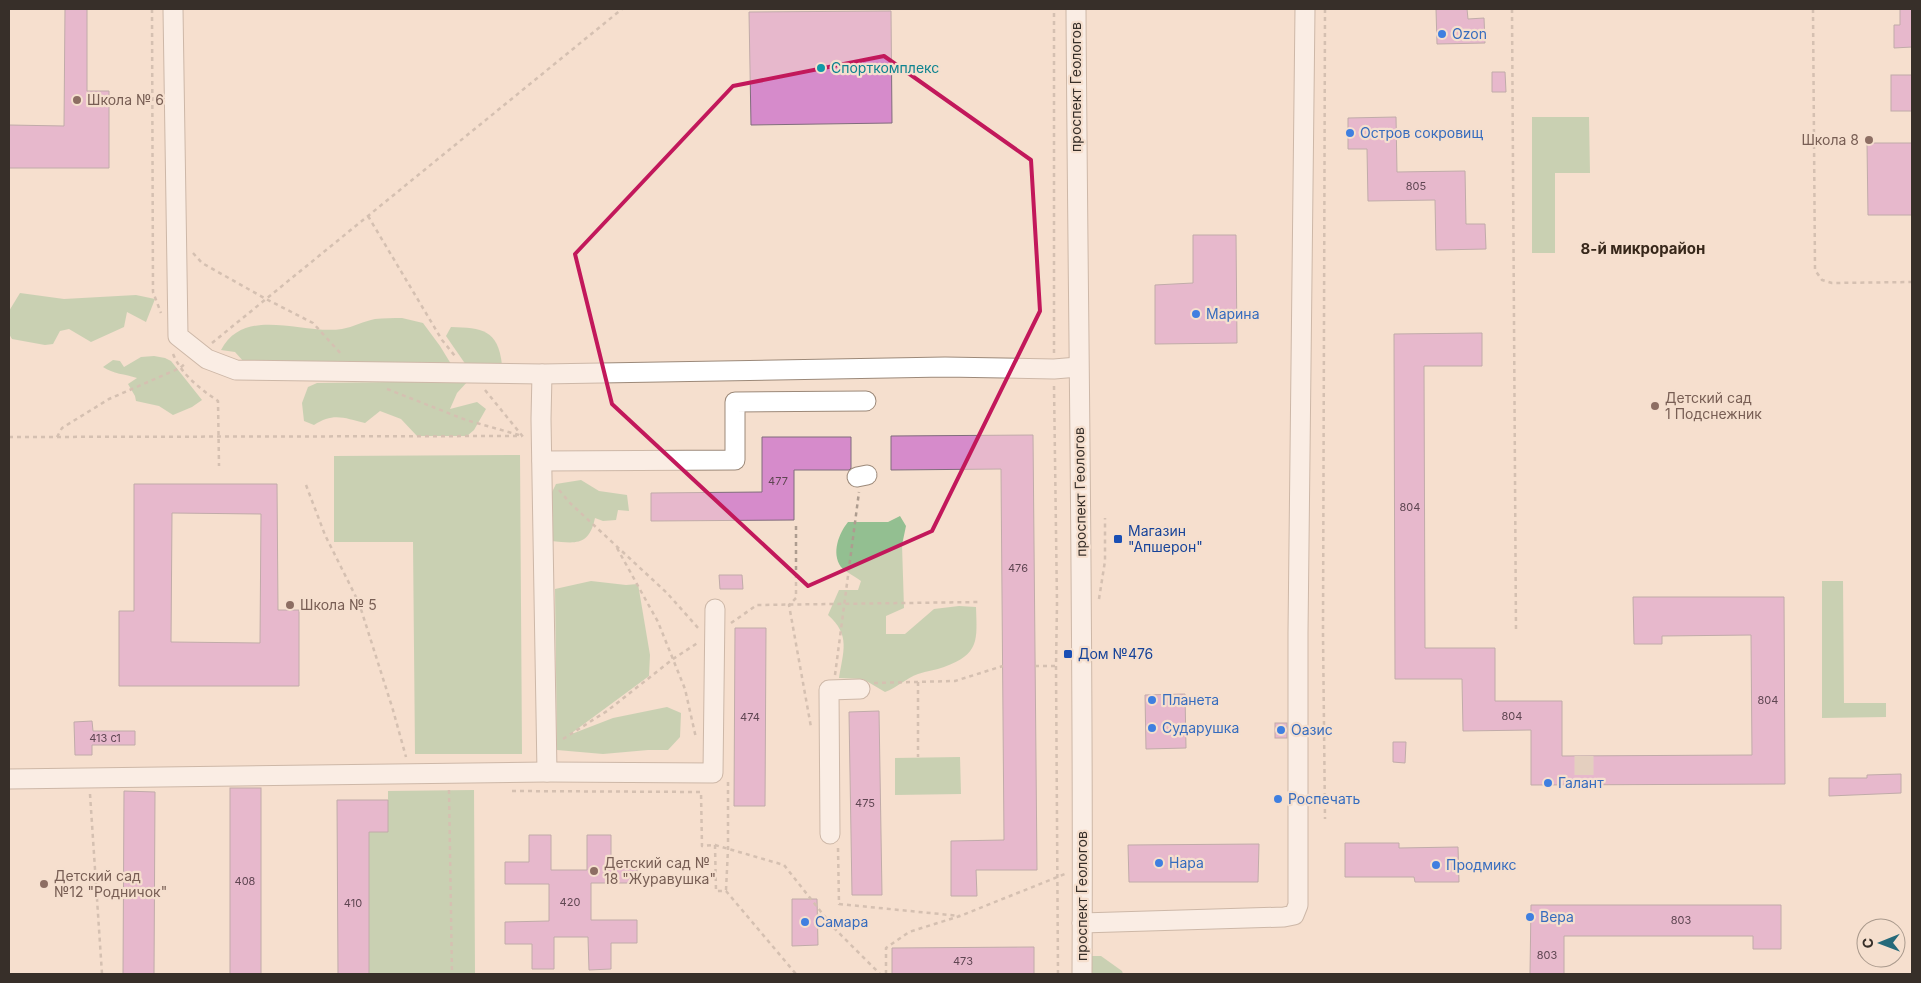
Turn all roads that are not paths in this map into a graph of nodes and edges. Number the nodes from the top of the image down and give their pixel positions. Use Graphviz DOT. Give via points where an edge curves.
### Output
graph roads {
  1 [pos="173,9"];
  2 [pos="1076,9"];
  3 [pos="1305,9"];
  4 [pos="1078,367"];
  5 [pos="542,374"];
  6 [pos="866,400"];
  7 [pos="542,461"];
  8 [pos="714,609"];
  9 [pos="866,686"];
  10 [pos="547,772"];
  11 [pos="9,779"];
  12 [pos="834,840"];
  13 [pos="1082,923"];
  14 [pos="1082,974"];
  1 -- 5 [label="street" via="178,336 206,359 236,370"];
  2 -- 4 [label="street, проспект Геологов"];
  3 -- 13 [label="street" via="1298,905 1294,915 1284,917"];
  4 -- 5 [label="street"];
  4 -- 13 [label="street, проспект Геологов"];
  5 -- 7 [label="street"];
  6 -- 7 [label="street" via="735,402 736,460"];
  7 -- 10 [label="street"];
  8 -- 10 [label="street" via="710,636 713,773"];
  9 -- 12 [label="street" via="829,690"];
  10 -- 11 [label="street"];
  13 -- 14 [label="street, проспект Геологов"];
}
